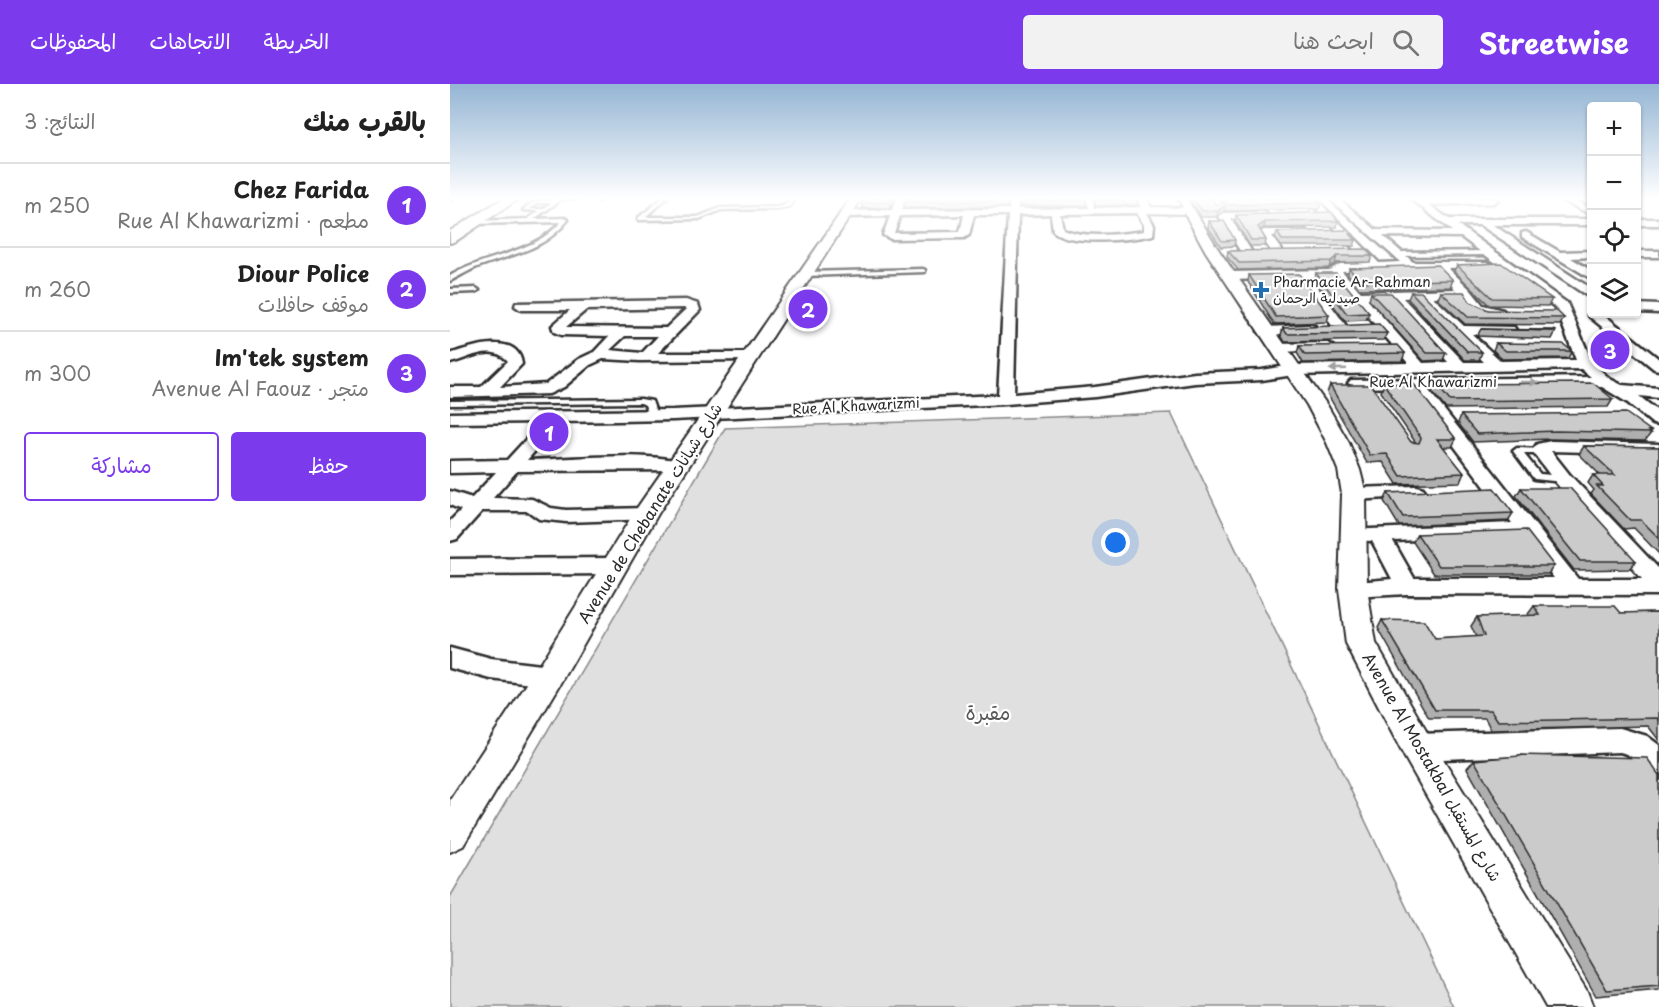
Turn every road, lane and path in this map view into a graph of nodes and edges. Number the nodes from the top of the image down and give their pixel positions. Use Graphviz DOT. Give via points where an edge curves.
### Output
graph roads {
  1 [pos="542,241"];
  2 [pos="827,241"];
  3 [pos="1010,241"];
  4 [pos="1235,241"];
  5 [pos="1241,241"];
  6 [pos="1249,241"];
  7 [pos="1258,241"];
  8 [pos="1353,241"];
  9 [pos="1384,241"];
  10 [pos="1471,241"];
  11 [pos="1510,241"];
  12 [pos="1535,241"];
  13 [pos="1310,242"];
  14 [pos="1565,242"];
  15 [pos="1389,245"];
  16 [pos="1476,245"];
  17 [pos="1341,251"];
  18 [pos="1362,251"];
  19 [pos="1249,253"];
  20 [pos="1398,254"];
  21 [pos="1490,254"];
  22 [pos="1587,254"];
  23 [pos="1641,254"];
  24 [pos="1659,254"];
  25 [pos="1531,255"];
  26 [pos="1557,255"];
  27 [pos="1587,255"];
  28 [pos="1503,264"];
  29 [pos="1376,266"];
  30 [pos="1411,266"];
  31 [pos="1438,266"];
  32 [pos="1305,268"];
  33 [pos="922,271"];
  34 [pos="1587,273"];
  35 [pos="805,274"];
  36 [pos="451,276"];
  37 [pos="1340,277"];
  38 [pos="1433,280"];
  39 [pos="1453,280"];
  40 [pos="1367,281"];
  41 [pos="476,290"];
  42 [pos="450,291"];
  43 [pos="1466,292"];
  44 [pos="1587,292"];
  45 [pos="1422,293"];
  46 [pos="1393,294"];
  47 [pos="1354,295"];
  48 [pos="520,306"];
  49 [pos="583,306"];
  50 [pos="1641,307"];
  51 [pos="1587,308"];
  52 [pos="1563,309"];
  53 [pos="1659,309"];
  54 [pos="1485,311"];
  55 [pos="1509,312"];
  56 [pos="1542,312"];
  57 [pos="1444,313"];
  58 [pos="1600,318"];
  59 [pos="1383,325"];
  60 [pos="1423,326"];
  61 [pos="1351,327"];
  62 [pos="1459,327"];
  63 [pos="1524,330"];
  64 [pos="621,332"];
  65 [pos="670,332"];
  66 [pos="1476,344"];
  67 [pos="1495,345"];
  68 [pos="1557,345"];
  69 [pos="1578,345"];
  70 [pos="1379,346"];
  71 [pos="1401,346"];
  72 [pos="1345,347"];
  73 [pos="650,353"];
  74 [pos="754,353"];
  75 [pos="602,354"];
  76 [pos="1285,358"];
  77 [pos="450,359"];
  78 [pos="1585,364"];
  79 [pos="1460,366"];
  80 [pos="1497,366"];
  81 [pos="1659,366"];
  82 [pos="1416,374"];
  83 [pos="1614,388"];
  84 [pos="450,392"];
  85 [pos="1659,393"];
  86 [pos="483,397"];
  87 [pos="1006,399"];
  88 [pos="450,403"];
  89 [pos="554,409"];
  90 [pos="711,413"];
  91 [pos="1440,416"];
  92 [pos="1463,416"];
  93 [pos="457,418"];
  94 [pos="1659,420"];
  95 [pos="1659,430"];
  96 [pos="450,431"];
  97 [pos="1659,449"];
  98 [pos="513,466"];
  99 [pos="677,466"];
  100 [pos="450,467"];
  101 [pos="1567,483"];
  102 [pos="1497,488"];
  103 [pos="1475,489"];
  104 [pos="1430,491"];
  105 [pos="1354,494"];
  106 [pos="450,497"];
  107 [pos="477,505"];
  108 [pos="646,514"];
  109 [pos="1526,529"];
  110 [pos="450,534"];
  111 [pos="1367,534"];
  112 [pos="615,566"];
  113 [pos="450,567"];
  114 [pos="1659,585"];
  115 [pos="1407,586"];
  116 [pos="1573,588"];
  117 [pos="1353,589"];
  118 [pos="453,663"];
  119 [pos="549,676"];
  120 [pos="1418,747"];
  121 [pos="1659,766"];
  122 [pos="454,819"];
  123 [pos="1571,1007"];
  1 -- 36 [label="lane"];
  2 -- 35 [label="street, Avenue de Chebanate شارع شبانات"];
  3 -- 87 [label="street"];
  4 -- 19 [label="street, Avenue Al Mostakbal شارع المستقبل"];
  5 -- 19 [label="street"];
  6 -- 19 [label="street"];
  7 -- 19 [label="street"];
  8 -- 18 [label="street"];
  9 -- 15 [label="street"];
  10 -- 16 [label="street"];
  11 -- 25 [label="street"];
  12 -- 26 [label="street"];
  13 -- 19 [label="street"];
  14 -- 22 [label="street"];
  15 -- 16 [label="street"];
  15 -- 20 [label="street"];
  16 -- 21 [label="street"];
  17 -- 18 [label="street"];
  18 -- 29 [label="street"];
  19 -- 32 [label="street"];
  19 -- 76 [label="street, Avenue Al Mostakbal شارع المستقبل"];
  20 -- 21 [label="street"];
  20 -- 30 [label="street"];
  21 -- 25 [label="street"];
  21 -- 28 [label="street"];
  23 -- 24 [label="street"];
  25 -- 26 [label="street"];
  25 -- 44 [label="street"];
  26 -- 27 [label="street"];
  26 -- 34 [label="street"];
  28 -- 31 [label="street"];
  28 -- 52 [label="street"];
  29 -- 30 [label="street"];
  29 -- 37 [label="street" via="1337,268"];
  30 -- 31 [label="street"];
  31 -- 39 [label="street"];
  32 -- 37 [label="street"];
  32 -- 61 [label="street"];
  33 -- 35 [label="lane"];
  35 -- 74 [label="street, Avenue de Chebanate شارع شبانات"];
  37 -- 40 [label="street"];
  37 -- 47 [label="street"];
  38 -- 39 [label="street"];
  39 -- 43 [label="street"];
  41 -- 42 [label="lane"];
  43 -- 45 [label="street"];
  43 -- 54 [label="street" via="1473,304"];
  45 -- 46 [label="street"];
  45 -- 57 [label="street"];
  46 -- 47 [label="street"];
  46 -- 60 [label="street"];
  47 -- 59 [label="street"];
  48 -- 49 [label="street"];
  49 -- 64 [label="street" via="559,329"];
  49 -- 65 [label="street" via="693,307"];
  50 -- 53 [label="street"];
  51 -- 52 [label="street"];
  52 -- 56 [label="street"];
  52 -- 69 [label="street" via="1566,331"];
  54 -- 55 [label="street"];
  54 -- 57 [label="street"];
  57 -- 62 [label="street"];
  58 -- 81 [label="street"];
  59 -- 61 [label="street"];
  59 -- 71 [label="street"];
  60 -- 62 [label="street"];
  60 -- 79 [label="street"];
  61 -- 76 [label="street"];
  62 -- 63 [label="street"];
  62 -- 66 [label="street"];
  64 -- 65 [label="street"];
  64 -- 75 [label="street"];
  65 -- 73 [label="street"];
  66 -- 67 [label="street"];
  66 -- 80 [label="street"];
  68 -- 69 [label="street"];
  69 -- 78 [label="street"];
  70 -- 71 [label="street"];
  71 -- 82 [label="street"];
  72 -- 76 [label="street"];
  73 -- 74 [label="street"];
  73 -- 75 [label="street"];
  74 -- 90 [label="street, Avenue de Chebanate شارع شبانات"];
  75 -- 86 [label="street" via="584,361 549,390"];
  82 -- 76 [label="street, Rue Al Khawarizmi, one-way"];
  76 -- 82 [label="street, Rue Al Khawarizmi" via="1371,387"];
  76 -- 87 [label="street, Rue Al Khawarizmi" via="1262,375 1195,378"];
  76 -- 105 [label="street, Avenue Al Mostakbal شارع المستقبل" via="1338,444"];
  77 -- 86 [label="street" via="496,347 512,355 515,364"];
  78 -- 80 [label="street, Rue Al Khawarizmi"];
  78 -- 83 [label="street"];
  79 -- 80 [label="street, Rue Al Khawarizmi"];
  79 -- 82 [label="street, Rue Al Khawarizmi"];
  82 -- 83 [label="street, Rue Al Khawarizmi, one-way"];
  82 -- 91 [label="street"];
  83 -- 85 [label="street, Rue Al Khawarizmi"];
  83 -- 94 [label="street"];
  83 -- 95 [label="street" via="1634,414"];
  84 -- 86 [label="street"];
  86 -- 88 [label="lane"];
  86 -- 89 [label="lane"];
  86 -- 93 [label="lane"];
  87 -- 90 [label="street, Rue Al Khawarizmi"];
  89 -- 90 [label="street, Rue Al Khawarizmi" via="654,415"];
  89 -- 93 [label="street, Rue Al Khawarizmi" via="536,417"];
  89 -- 98 [label="street"];
  90 -- 99 [label="street, Avenue de Chebanate شارع شبانات"];
  91 -- 92 [label="street"];
  91 -- 102 [label="street"];
  93 -- 96 [label="street"];
  97 -- 101 [label="street" via="1543,448 1541,452"];
  98 -- 99 [label="street"];
  98 -- 100 [label="street"];
  98 -- 107 [label="street"];
  99 -- 108 [label="street, Avenue de Chebanate شارع شبانات"];
  101 -- 102 [label="street"];
  101 -- 114 [label="street"];
  102 -- 103 [label="street"];
  102 -- 109 [label="street"];
  104 -- 105 [label="street"];
  105 -- 111 [label="street, Avenue Al Mostakbal شارع المستقبل"];
  106 -- 107 [label="street"];
  107 -- 108 [label="street" via="532,505 546,514 566,516"];
  107 -- 110 [label="street"];
  108 -- 112 [label="street, Avenue de Chebanate شارع شبانات"];
  109 -- 111 [label="street"];
  109 -- 116 [label="street"];
  111 -- 115 [label="street"];
  111 -- 117 [label="street, Avenue Al Mostakbal شارع المستقبل"];
  112 -- 113 [label="street"];
  112 -- 119 [label="street, Avenue de Chebanate شارع شبانات"];
  114 -- 116 [label="street"];
  115 -- 116 [label="street"];
  115 -- 117 [label="street"];
  117 -- 120 [label="street, Avenue Al Mostakbal شارع المستقبل" via="1362,644"];
  118 -- 119 [label="street"];
  119 -- 122 [label="street, Avenue de Chebanate شارع شبانات"];
  120 -- 121 [label="street" via="1620,740 1634,742"];
  120 -- 123 [label="street, Avenue Al Mostakbal شارع المستقبل"];
}
